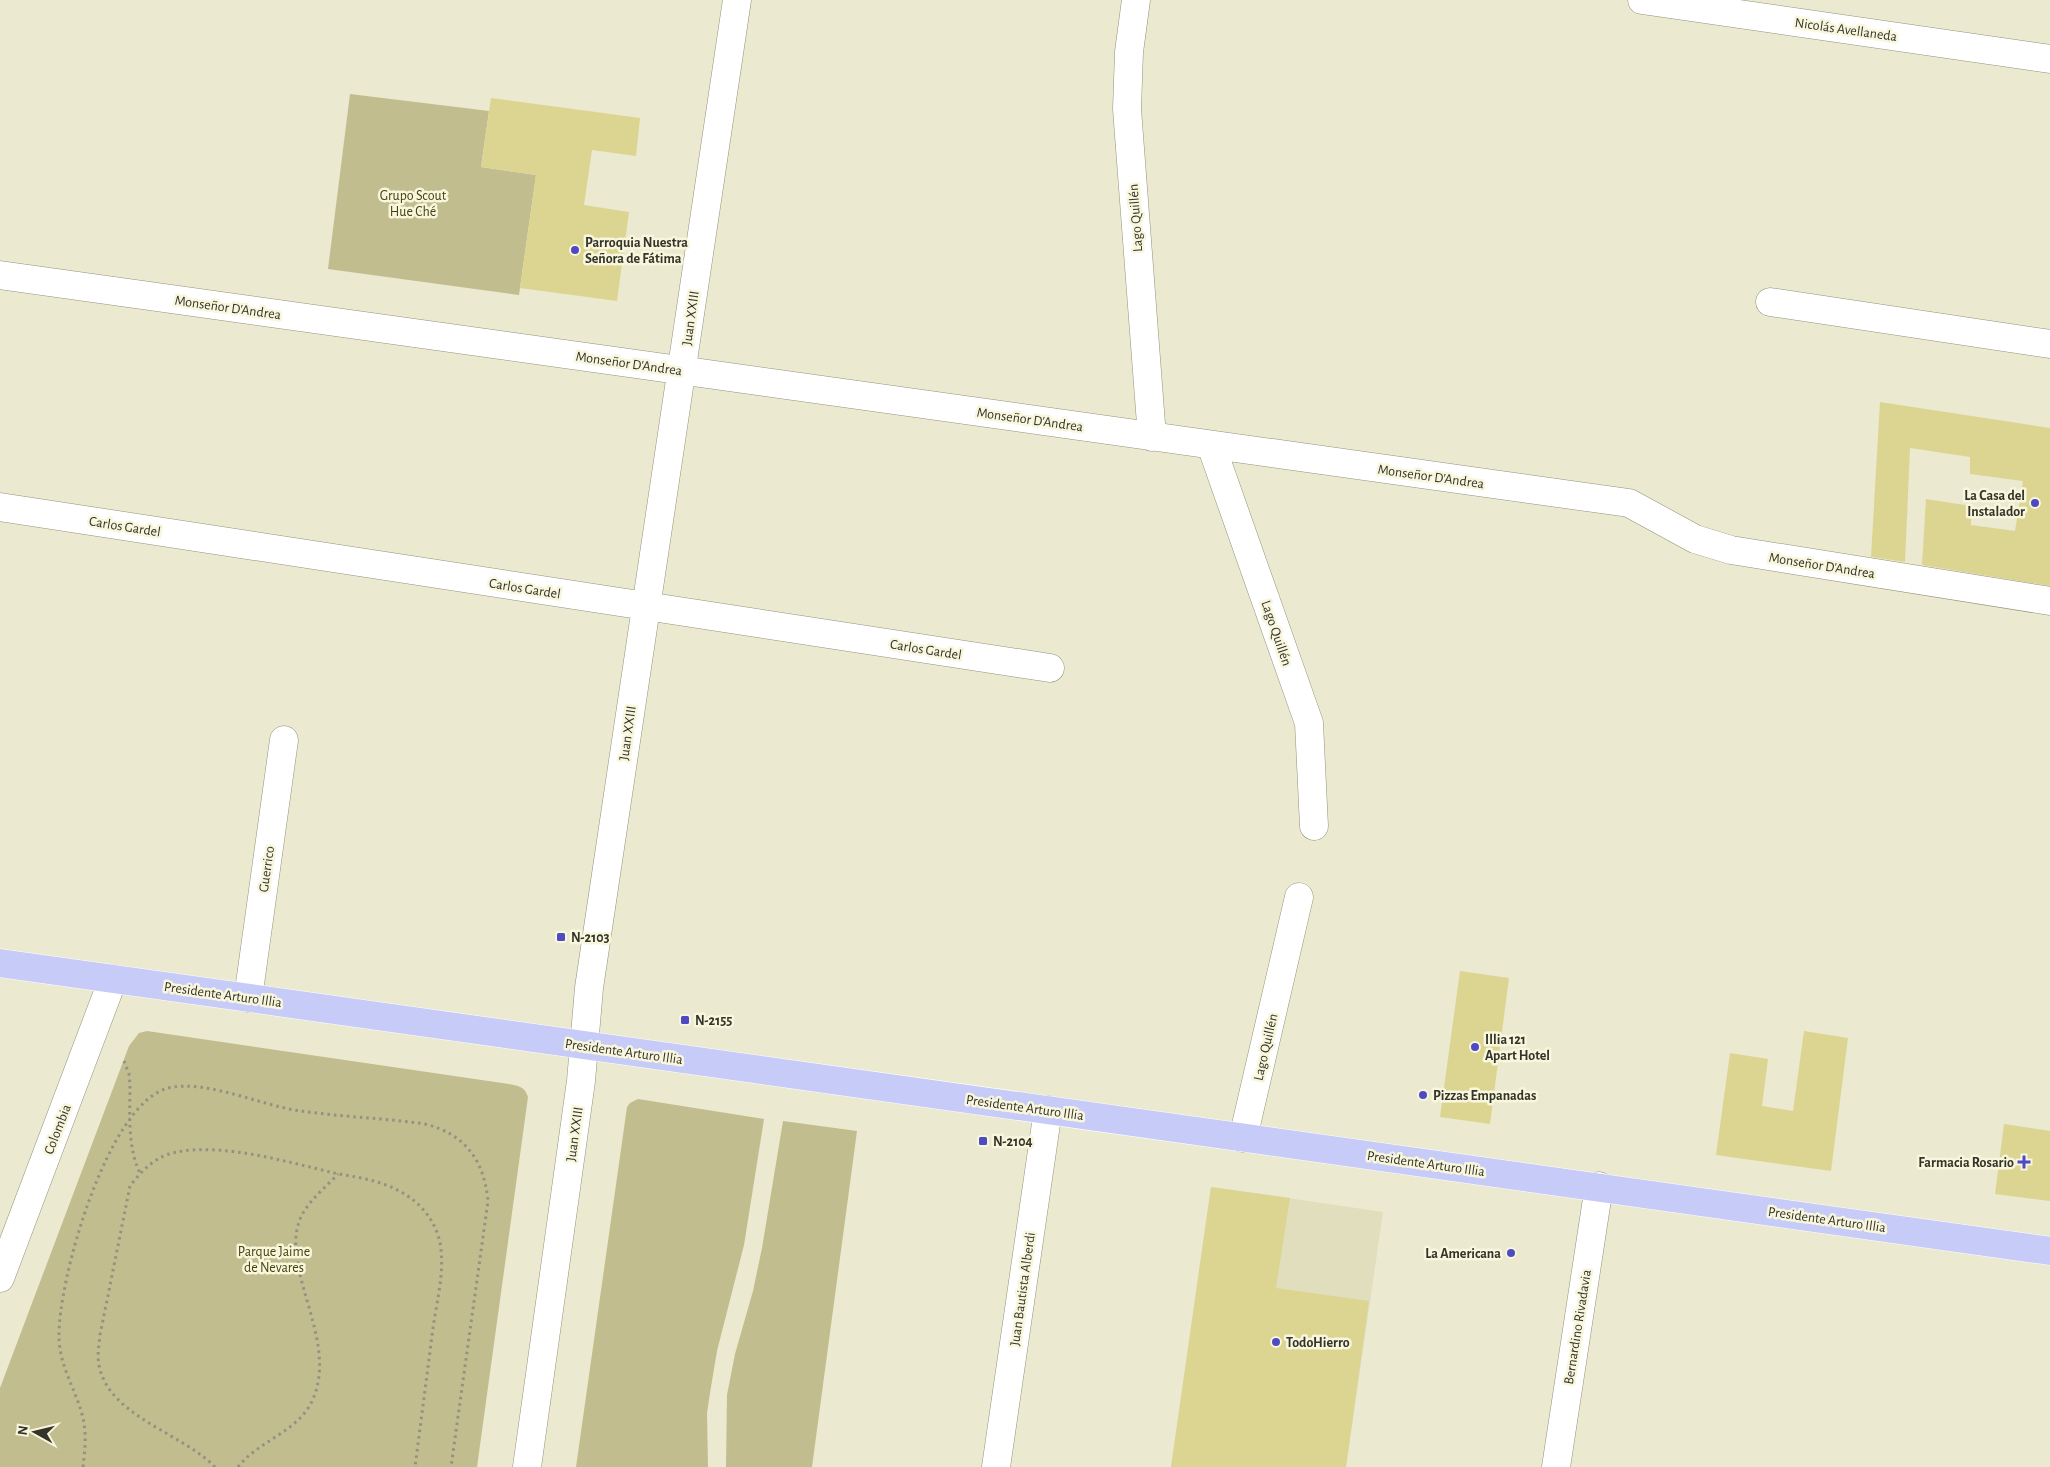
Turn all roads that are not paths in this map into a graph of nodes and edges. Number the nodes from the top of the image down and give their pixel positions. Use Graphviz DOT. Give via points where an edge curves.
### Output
graph roads {
  1 [pos="737,0"];
  2 [pos="1136,0"];
  3 [pos="1642,0"];
  4 [pos="2050,59"];
  5 [pos="0,275"];
  6 [pos="1770,302"];
  7 [pos="2050,344"];
  8 [pos="682,370"];
  9 [pos="1152,436"];
  10 [pos="1211,445"];
  11 [pos="0,507"];
  12 [pos="2050,601"];
  13 [pos="646,606"];
  14 [pos="1050,668"];
  15 [pos="284,740"];
  16 [pos="1314,826"];
  17 [pos="1300,897"];
  18 [pos="0,963"];
  19 [pos="113,979"];
  20 [pos="248,998"];
  21 [pos="584,1046"];
  22 [pos="1048,1110"];
  23 [pos="1243,1138"];
  24 [pos="1599,1186"];
  25 [pos="2050,1251"];
  26 [pos="0,1278"];
  27 [pos="527,1467"];
  28 [pos="996,1467"];
  29 [pos="1556,1467"];
  1 -- 8 [label="street, Juan XXIII"];
  2 -- 9 [label="street, Lago Quillén" via="1129,52 1127,109"];
  3 -- 4 [label="street, Nicolás Avellaneda"];
  5 -- 8 [label="street, Monseñor D'Andrea"];
  6 -- 7 [label="street"];
  8 -- 9 [label="street, Monseñor D'Andrea"];
  8 -- 13 [label="street, Juan XXIII"];
  9 -- 10 [label="street, Monseñor D'Andrea"];
  10 -- 12 [label="street, Monseñor D'Andrea" via="1629,503 1695,539 1731,550"];
  10 -- 16 [label="street, Lago Quillén" via="1309,723"];
  11 -- 13 [label="street, Carlos Gardel"];
  13 -- 14 [label="street, Carlos Gardel"];
  13 -- 21 [label="street, Juan XXIII" via="589,988"];
  15 -- 20 [label="street, Guerrico"];
  17 -- 23 [label="street, Lago Quillén"];
  18 -- 19 [label="main road, Presidente Arturo Illia"];
  19 -- 20 [label="main road, Presidente Arturo Illia"];
  19 -- 26 [label="street, Colombia"];
  20 -- 21 [label="main road, Presidente Arturo Illia"];
  21 -- 22 [label="main road, Presidente Arturo Illia"];
  21 -- 27 [label="street, Juan XXIII"];
  22 -- 23 [label="main road, Presidente Arturo Illia"];
  22 -- 28 [label="street, Juan Bautista Alberdi"];
  23 -- 24 [label="main road, Presidente Arturo Illia"];
  24 -- 25 [label="main road, Presidente Arturo Illia"];
  24 -- 29 [label="street, Bernardino Rivadavia"];
}
